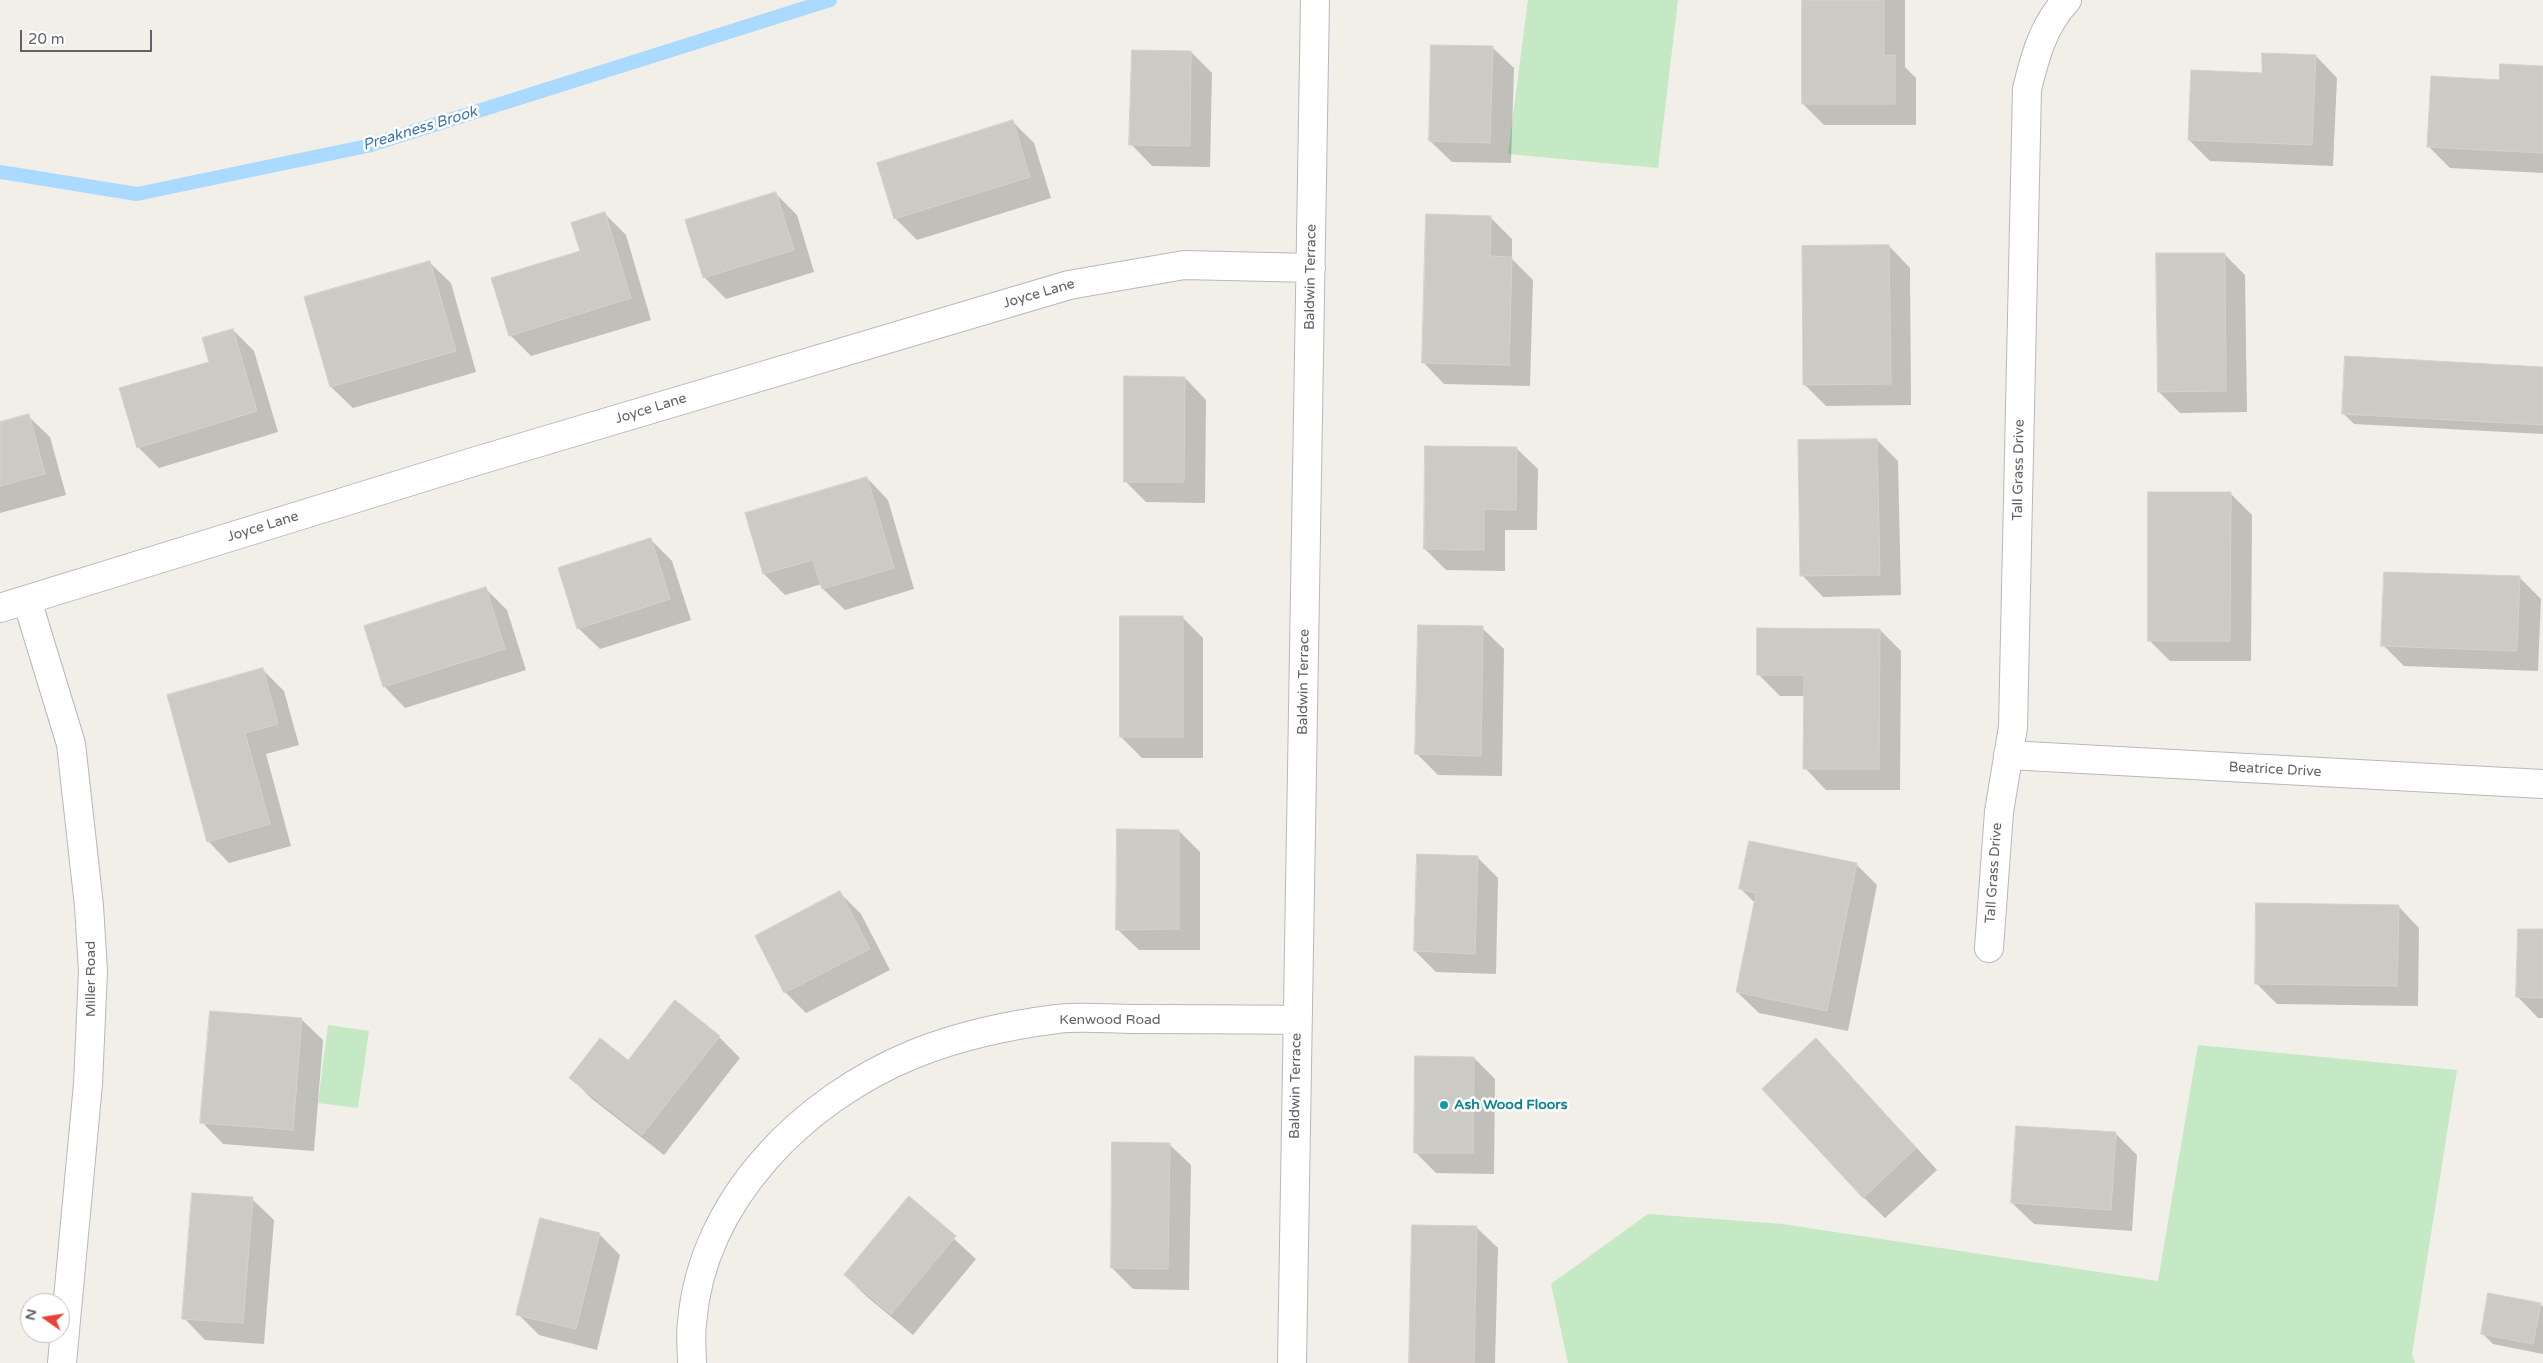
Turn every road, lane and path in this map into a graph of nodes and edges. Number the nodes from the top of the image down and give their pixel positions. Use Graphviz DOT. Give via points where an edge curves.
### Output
graph roads {
  1 [pos="1315,0"];
  2 [pos="2067,0"];
  3 [pos="1311,268"];
  4 [pos="27,600"];
  5 [pos="0,608"];
  6 [pos="2008,755"];
  7 [pos="2543,784"];
  8 [pos="1989,948"];
  9 [pos="1297,1020"];
  10 [pos="62,1363"];
  11 [pos="692,1363"];
  12 [pos="1292,1363"];
  1 -- 3 [label="street, Baldwin Terrace"];
  2 -- 6 [label="street, Tall Grass Drive" via="2059,8 2038,46 2027,89 2013,727"];
  3 -- 4 [label="street, Joyce Lane" via="1184,265 1069,285 463,465"];
  3 -- 9 [label="street, Baldwin Terrace"];
  4 -- 5 [label="street, Joyce Lane"];
  4 -- 10 [label="street, Miller Road" via="71,744 93,971 88,1084"];
  6 -- 7 [label="street, Beatrice Drive"];
  6 -- 8 [label="street, Tall Grass Drive" via="1999,812"];
  9 -- 11 [label="street, Kenwood Road" via="1059,1019 984,1032 914,1054 852,1086 797,1126 753,1173 719,1225 698,1283 692,1323"];
  9 -- 12 [label="street, Baldwin Terrace"];
}
